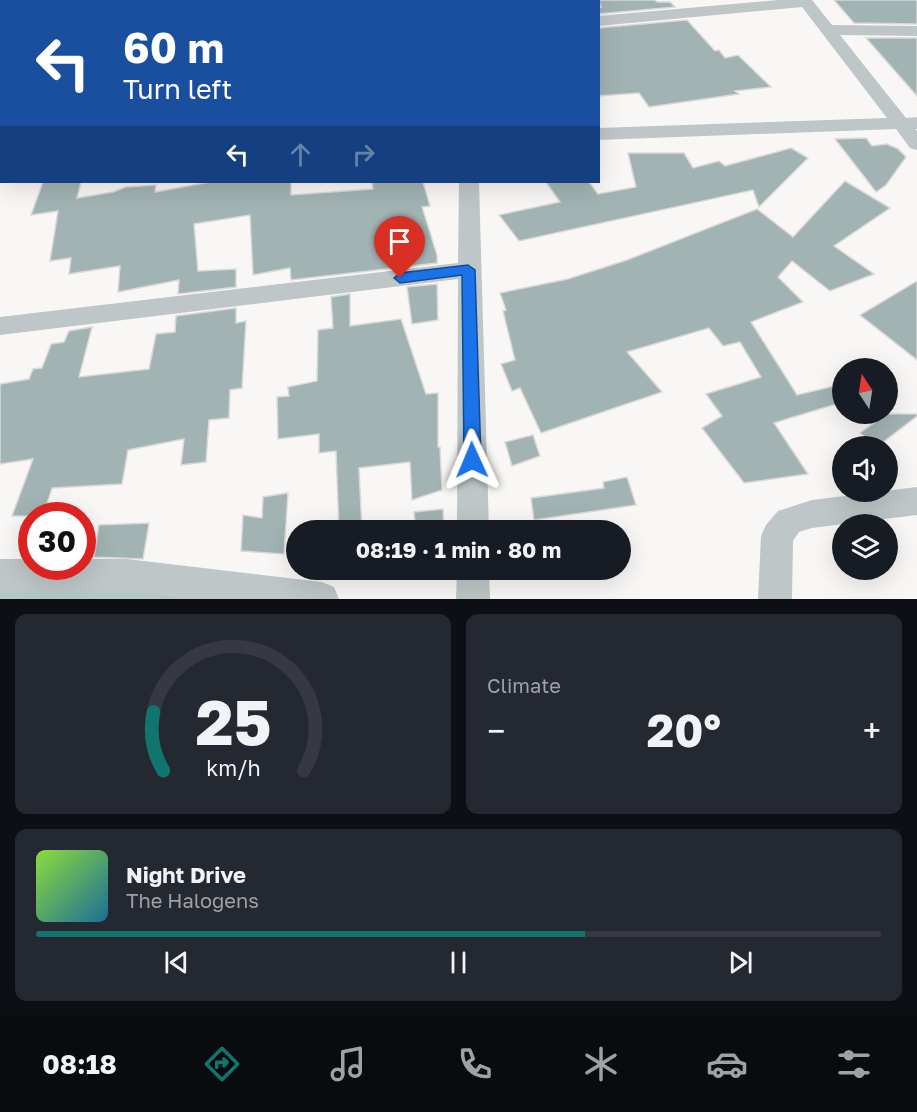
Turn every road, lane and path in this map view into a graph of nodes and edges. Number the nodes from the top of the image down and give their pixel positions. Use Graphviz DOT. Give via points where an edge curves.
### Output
graph roads {
  1 [pos="805,1"];
  2 [pos="600,21"];
  3 [pos="828,30"];
  4 [pos="917,31"];
  5 [pos="909,123"];
  6 [pos="600,134"];
  7 [pos="917,144"];
  8 [pos="469,183"];
  9 [pos="468,270"];
  10 [pos="0,326"];
  11 [pos="917,501"];
  12 [pos="473,520"];
  13 [pos="0,575"];
  14 [pos="473,580"];
  15 [pos="322,599"];
  16 [pos="473,599"];
  17 [pos="775,599"];
  1 -- 2 [label="street"];
  1 -- 3 [label="street"];
  3 -- 4 [label="street"];
  3 -- 5 [label="street"];
  5 -- 6 [label="street"];
  5 -- 7 [label="street"];
  8 -- 9 [label="street"];
  9 -- 10 [label="street"];
  9 -- 12 [label="street"];
  11 -- 17 [label="street" via="812,514 789,521 777,536"];
  13 -- 15 [label="street" via="127,575"];
  14 -- 16 [label="street"];
}
